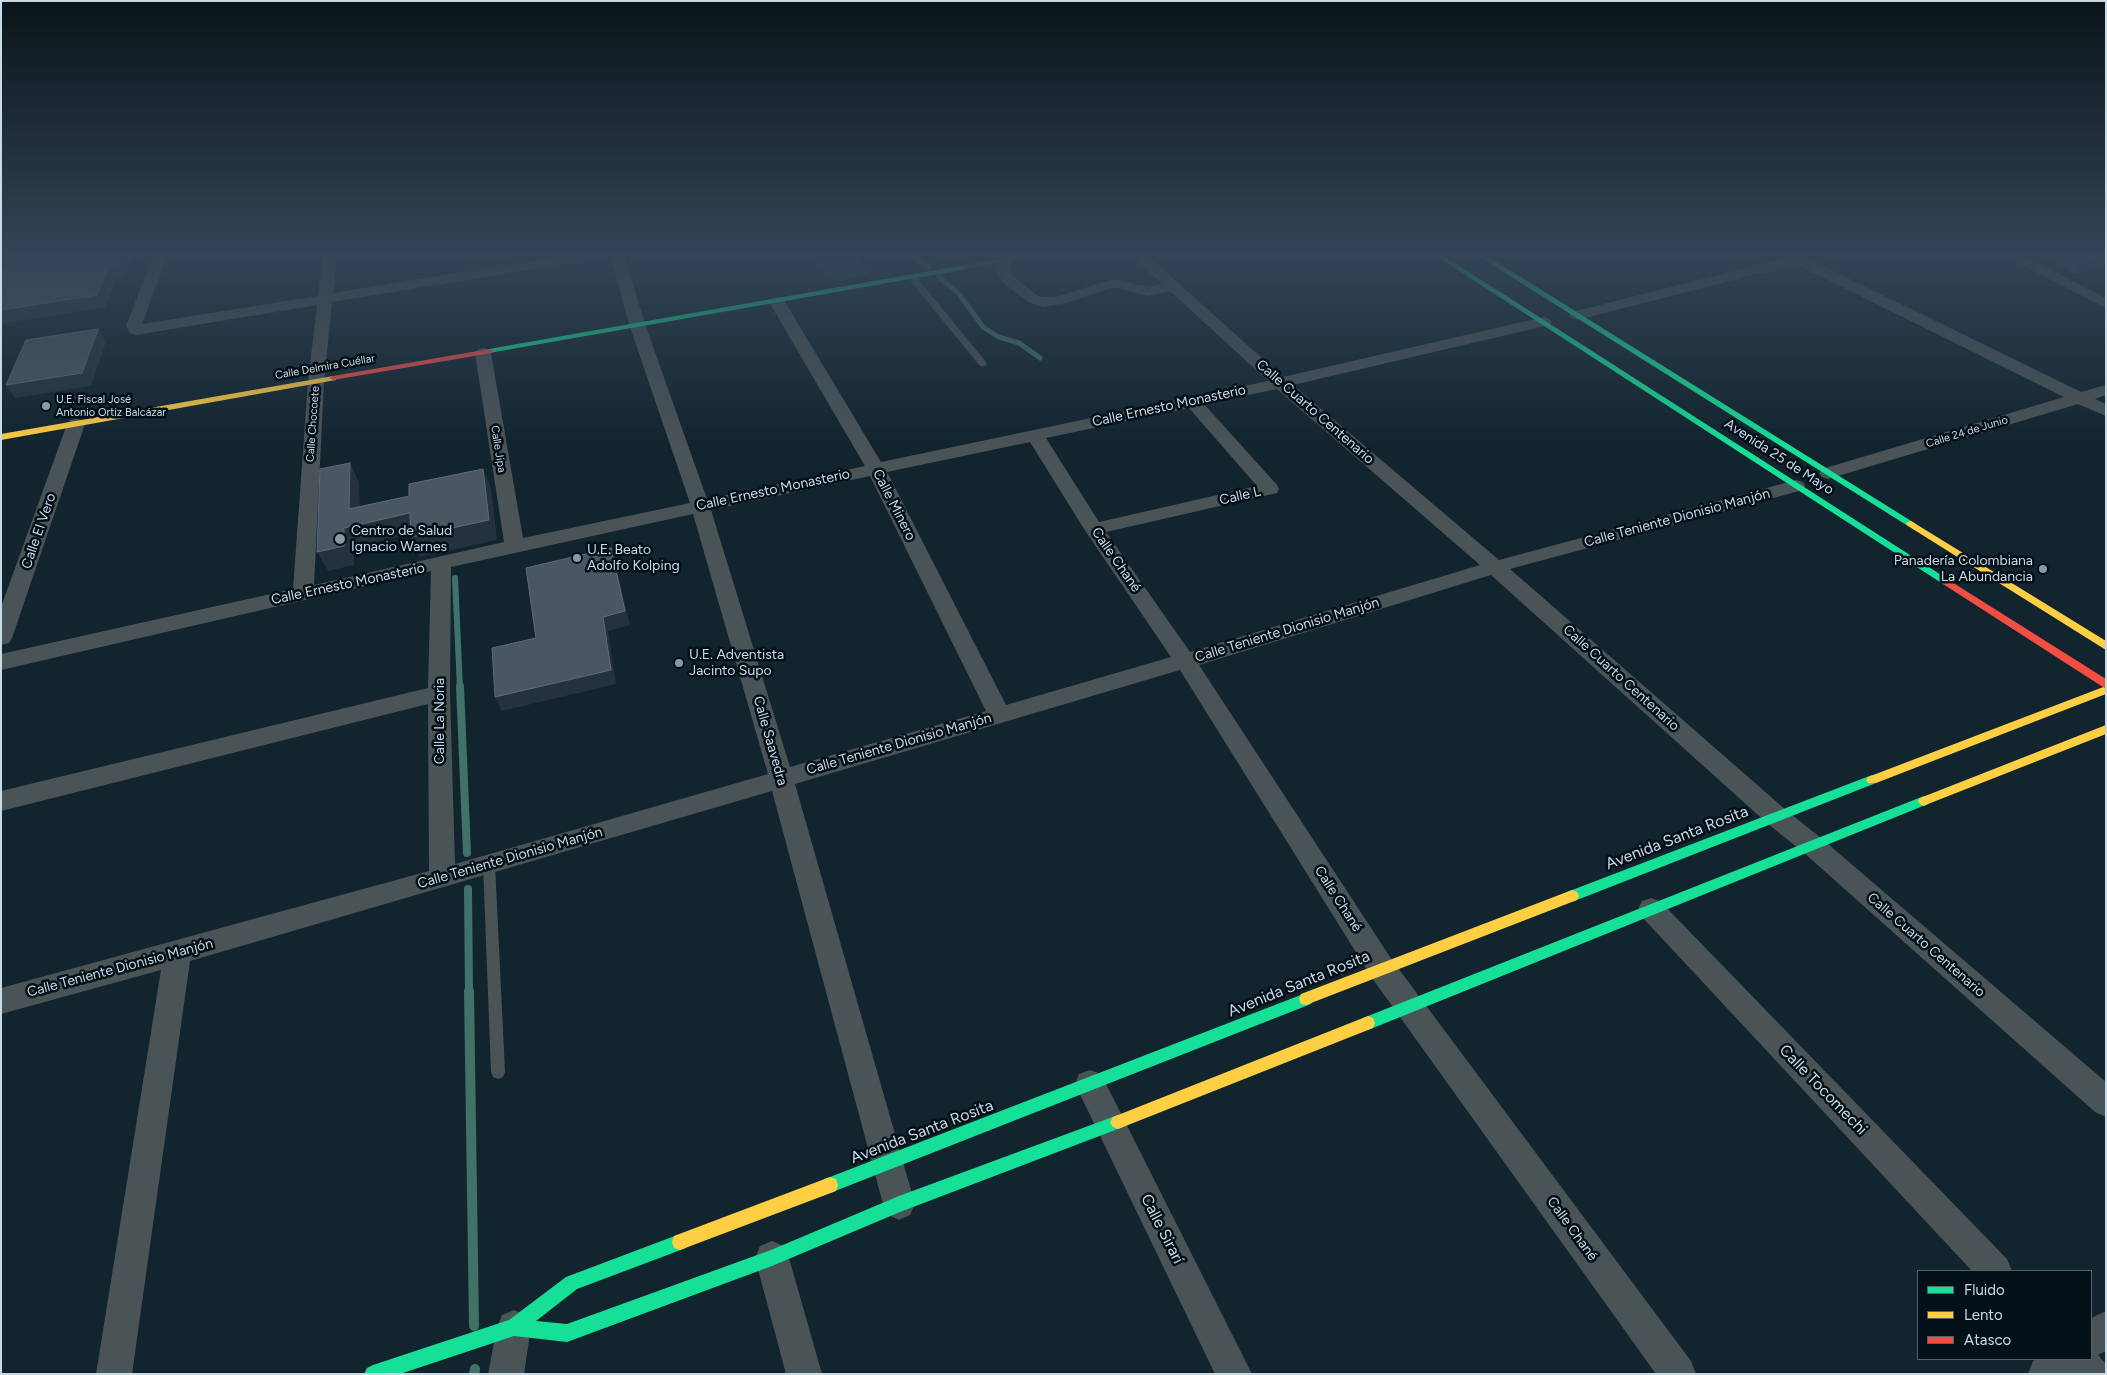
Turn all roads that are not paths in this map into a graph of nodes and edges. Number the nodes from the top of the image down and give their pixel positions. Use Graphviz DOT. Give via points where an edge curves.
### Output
graph roads {
  1 [pos="137,318"];
  2 [pos="206,318"];
  3 [pos="322,318"];
  4 [pos="635,318"];
  5 [pos="674,318"];
  6 [pos="787,318"];
  7 [pos="946,318"];
  8 [pos="1208,318"];
  9 [pos="1538,318"];
  10 [pos="1582,318"];
  11 [pos="1918,318"];
  12 [pos="1544,322"];
  13 [pos="637,324"];
  14 [pos="483,353"];
  15 [pos="983,364"];
  16 [pos="316,382"];
  17 [pos="1280,382"];
  18 [pos="2106,390"];
  19 [pos="2081,397"];
  20 [pos="1192,401"];
  21 [pos="2106,411"];
  22 [pos="76,424"];
  23 [pos="1034,435"];
  24 [pos="1,437"];
  25 [pos="876,469"];
  26 [pos="1828,473"];
  27 [pos="1796,486"];
  28 [pos="700,505"];
  29 [pos="1838,513"];
  30 [pos="1094,529"];
  31 [pos="514,546"];
  32 [pos="1941,554"];
  33 [pos="441,564"];
  34 [pos="1495,567"];
  35 [pos="1973,583"];
  36 [pos="1952,586"];
  37 [pos="1987,586"];
  38 [pos="303,593"];
  39 [pos="1,638"];
  40 [pos="2094,638"];
  41 [pos="2106,646"];
  42 [pos="1185,661"];
  43 [pos="1,662"];
  44 [pos="2106,686"];
  45 [pos="2106,690"];
  46 [pos="439,693"];
  47 [pos="1000,715"];
  48 [pos="2106,729"];
  49 [pos="781,778"];
  50 [pos="1,801"];
  51 [pos="1777,817"];
  52 [pos="1812,845"];
  53 [pos="489,864"];
  54 [pos="442,878"];
  55 [pos="1651,909"];
  56 [pos="177,954"];
  57 [pos="1382,969"];
  58 [pos="1,1001"];
  59 [pos="1408,1005"];
  60 [pos="498,1072"];
  61 [pos="1090,1084"];
  62 [pos="2106,1102"];
  63 [pos="1110,1125"];
  64 [pos="886,1164"];
  65 [pos="898,1204"];
  66 [pos="772,1258"];
  67 [pos="1994,1270"];
  68 [pos="514,1327"];
  69 [pos="2106,1328"];
  70 [pos="2092,1339"];
  71 [pos="2065,1360"];
  72 [pos="2079,1360"];
  73 [pos="114,1374"];
  74 [pos="373,1374"];
  75 [pos="506,1374"];
  76 [pos="804,1374"];
  77 [pos="1234,1374"];
  78 [pos="1678,1374"];
  79 [pos="2046,1374"];
  80 [pos="2092,1374"];
  1 -- 2 [label="street" via="136,330"];
  3 -- 16 [label="street, Calle Chocoete"];
  4 -- 13 [label="street, Calle Saavedra"];
  5 -- 13 [label="main road, Calle Delmira Cuéllar"];
  6 -- 25 [label="street, Calle Minero"];
  7 -- 15 [label="lane"];
  8 -- 17 [label="street, Calle Cuarto Centenario"];
  9 -- 12 [label="main road, Avenida 25 de Mayo"];
  10 -- 26 [label="main road, Avenida 25 de Mayo"];
  11 -- 19 [label="street"];
  12 -- 17 [label="street, Calle Ernesto Monasterio"];
  12 -- 27 [label="main road, Avenida 25 de Mayo"];
  13 -- 14 [label="main road, Calle Delmira Cuéllar"];
  13 -- 28 [label="street, Calle Saavedra"];
  14 -- 16 [label="main road, Calle Delmira Cuéllar"];
  14 -- 31 [label="street, Calle Jipa"];
  16 -- 22 [label="main road, Calle Delmira Cuéllar"];
  16 -- 38 [label="street, Calle Chocoete"];
  17 -- 20 [label="street, Calle Ernesto Monasterio"];
  17 -- 34 [label="street, Calle Cuarto Centenario"];
  18 -- 19 [label="street, Calle 24 de Junio"];
  19 -- 21 [label="street"];
  19 -- 26 [label="street, Calle 24 de Junio"];
  20 -- 23 [label="street, Calle Ernesto Monasterio"];
  20 -- 30 [label="street, Calle L" via="1270,489"];
  22 -- 24 [label="main road, Calle Delmira Cuéllar"];
  22 -- 39 [label="street, Calle El Vero"];
  23 -- 25 [label="street, Calle Ernesto Monasterio"];
  23 -- 30 [label="street, Calle Chané"];
  25 -- 28 [label="street, Calle Ernesto Monasterio"];
  25 -- 47 [label="street, Calle Minero"];
  26 -- 32 [label="main road, Avenida 25 de Mayo"];
  27 -- 29 [label="main road, Avenida 25 de Mayo"];
  27 -- 34 [label="street, Calle Teniente Dionisio Manjón"];
  28 -- 31 [label="street, Calle Ernesto Monasterio"];
  28 -- 49 [label="street, Calle Saavedra"];
  29 -- 32 [label="main road" via="1855,516 1914,554"];
  29 -- 36 [label="main road, Avenida 25 de Mayo"];
  30 -- 42 [label="street, Calle Chané"];
  31 -- 33 [label="street, Calle Ernesto Monasterio"];
  32 -- 40 [label="main road, Avenida 25 de Mayo"];
  33 -- 38 [label="street, Calle Ernesto Monasterio"];
  33 -- 46 [label="street, Calle La Noria"];
  34 -- 42 [label="street, Calle Teniente Dionisio Manjón"];
  34 -- 51 [label="street, Calle Cuarto Centenario"];
  35 -- 36 [label="main road"];
  36 -- 44 [label="main road, Avenida 25 de Mayo"];
  37 -- 40 [label="main road" via="2058,626"];
  38 -- 43 [label="street, Calle Ernesto Monasterio"];
  40 -- 41 [label="main road, Avenida 25 de Mayo"];
  42 -- 47 [label="street, Calle Teniente Dionisio Manjón"];
  42 -- 57 [label="street, Calle Chané"];
  45 -- 51 [label="main road, Avenida Santa Rosita"];
  46 -- 50 [label="street"];
  46 -- 54 [label="street, Calle La Noria"];
  47 -- 49 [label="street, Calle Teniente Dionisio Manjón"];
  48 -- 52 [label="main road, Avenida Santa Rosita"];
  49 -- 53 [label="street, Calle Teniente Dionisio Manjón"];
  49 -- 64 [label="street, Calle Saavedra"];
  51 -- 52 [label="street, Calle Cuarto Centenario"];
  51 -- 57 [label="main road, Avenida Santa Rosita"];
  52 -- 55 [label="main road, Avenida Santa Rosita"];
  52 -- 62 [label="street, Calle Cuarto Centenario"];
  53 -- 54 [label="street, Calle Teniente Dionisio Manjón"];
  53 -- 60 [label="lane"];
  54 -- 56 [label="street, Calle Teniente Dionisio Manjón"];
  55 -- 59 [label="main road, Avenida Santa Rosita"];
  55 -- 67 [label="street, Calle Tocomechi"];
  56 -- 58 [label="street, Calle Teniente Dionisio Manjón"];
  56 -- 73 [label="street"];
  57 -- 59 [label="street, Calle Chané"];
  57 -- 61 [label="main road, Avenida Santa Rosita"];
  59 -- 63 [label="main road, Avenida Santa Rosita"];
  59 -- 78 [label="street, Calle Chané"];
  61 -- 63 [label="street, Calle Sirarí"];
  61 -- 64 [label="main road, Avenida Santa Rosita"];
  63 -- 65 [label="main road, Avenida Santa Rosita"];
  63 -- 77 [label="street, Calle Sirarí"];
  64 -- 65 [label="street, Calle Saavedra"];
  64 -- 68 [label="main road, Avenida Santa Rosita" via="572,1283"];
  65 -- 66 [label="main road, Avenida Santa Rosita"];
  66 -- 68 [label="main road, Avenida Santa Rosita" via="567,1332"];
  66 -- 76 [label="street"];
  68 -- 74 [label="main road, Avenida Santa Rosita"];
  68 -- 75 [label="street"];
  69 -- 70 [label="street"];
  71 -- 79 [label="street"];
  72 -- 80 [label="street"];
}
